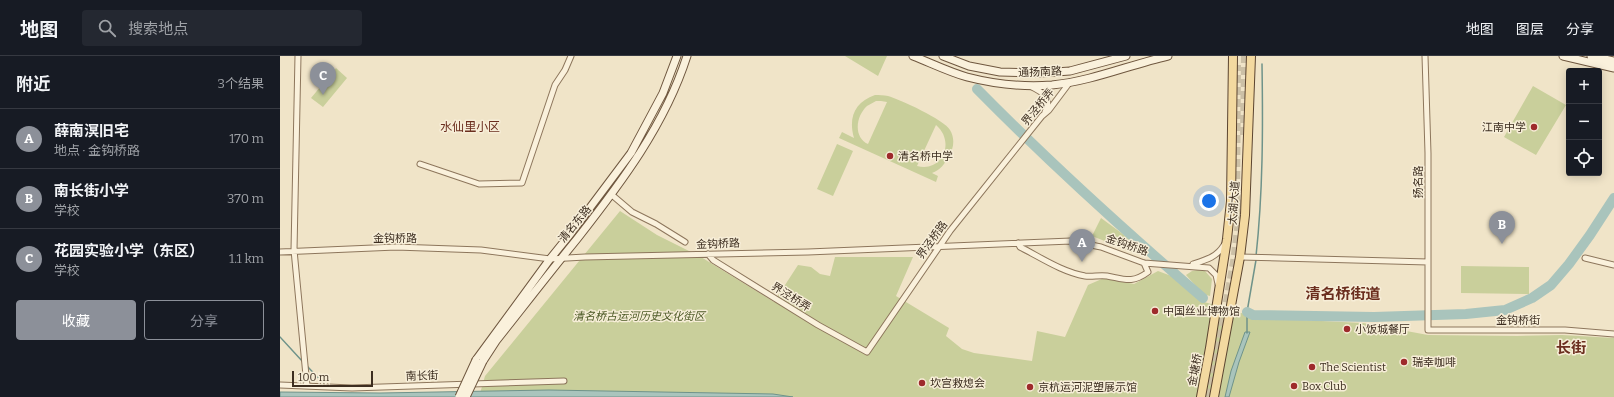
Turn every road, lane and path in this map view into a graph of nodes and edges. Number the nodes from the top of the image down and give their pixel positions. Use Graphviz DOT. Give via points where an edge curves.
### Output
graph roads {
  1 [pos="298,56"];
  2 [pos="571,56"];
  3 [pos="677,56"];
  4 [pos="687,56"];
  5 [pos="913,56"];
  6 [pos="943,56"];
  7 [pos="1126,56"];
  8 [pos="1168,56"];
  9 [pos="1234,56"];
  10 [pos="1251,56"];
  11 [pos="1425,56"];
  12 [pos="1563,56"];
  13 [pos="1591,56"];
  14 [pos="1614,61"];
  15 [pos="1614,68"];
  16 [pos="1071,81"];
  17 [pos="1027,85"];
  18 [pos="1042,116"];
  19 [pos="1020,145"];
  20 [pos="420,164"];
  21 [pos="612,195"];
  22 [pos="1227,239"];
  23 [pos="685,242"];
  24 [pos="1018,243"];
  25 [pos="938,247"];
  26 [pos="294,250"];
  27 [pos="280,252"];
  28 [pos="708,254"];
  29 [pos="1240,257"];
  30 [pos="1585,258"];
  31 [pos="550,259"];
  32 [pos="560,259"];
  33 [pos="1428,262"];
  34 [pos="1144,263"];
  35 [pos="1614,265"];
  36 [pos="1184,266"];
  37 [pos="1220,288"];
  38 [pos="1428,324"];
  39 [pos="1614,334"];
  40 [pos="1210,348"];
  41 [pos="867,352"];
  42 [pos="479,361"];
  43 [pos="564,381"];
  44 [pos="280,385"];
  45 [pos="307,386"];
  46 [pos="459,397"];
  47 [pos="466,397"];
  48 [pos="1201,397"];
  49 [pos="1214,397"];
  1 -- 26 [label="street"];
  2 -- 20 [label="street" via="555,85 522,183 479,184"];
  3 -- 31 [label="main road, 清名东路" via="663,93 630,153 576,228"];
  4 -- 21 [label="main road, 清名东路" via="674,92 659,122"];
  5 -- 17 [label="main road, 通扬南路" via="966,77"];
  6 -- 7 [label="main road, 通扬南路" via="970,66 1000,72 1041,74 1070,71"];
  8 -- 16 [label="main road, 通扬南路"];
  9 -- 22 [label="main road, 太湖大道" via="1231,201"];
  10 -- 29 [label="main road, 太湖大道" via="1245,215"];
  11 -- 33 [label="street, 扬名路"];
  12 -- 15 [label="main road"];
  13 -- 14 [label="main road"];
  16 -- 17 [label="main road, 通扬南路" via="1052,85"];
  16 -- 18 [label="street, 界泾桥弄"];
  17 -- 18 [label="street" via="1044,94 1048,100 1048,106"];
  18 -- 19 [label="street, 界泾桥弄"];
  19 -- 25 [label="street, 界泾桥路"];
  21 -- 23 [label="street" via="632,212"];
  21 -- 32 [label="main road, 清名东路"];
  22 -- 36 [label="street" via="1215,256"];
  22 -- 37 [label="main road, 太湖大道"];
  24 -- 25 [label="street, 金钩桥路"];
  24 -- 34 [label="street, 金钩桥路" via="1086,243"];
  24 -- 34 [label="street" via="1051,263 1087,277 1104,276 1134,280 1148,272"];
  25 -- 28 [label="street, 金钩桥路"];
  25 -- 41 [label="street, 界泾桥路"];
  26 -- 27 [label="street, 金钩桥路"];
  26 -- 31 [label="street, 金钩桥路" via="396,246 481,250"];
  26 -- 45 [label="street"];
  28 -- 32 [label="street, 金钩桥路"];
  28 -- 41 [label="street, 界泾桥弄" via="713,260 818,325"];
  29 -- 33 [label="street"];
  29 -- 49 [label="main road, 太湖大道"];
  30 -- 35 [label="street"];
  31 -- 32 [label="street, 金钩桥路"];
  31 -- 42 [label="main road, 清名东路"];
  32 -- 42 [label="main road, 清名东路"];
  33 -- 38 [label="street, 扬名路"];
  34 -- 36 [label="street, 金钩桥路"];
  36 -- 37 [label="street, 金钩桥路" via="1209,268 1216,275"];
  37 -- 40 [label="main road, 太湖大道"];
  38 -- 39 [label="street, 金钩桥街" via="1428,330 1565,330"];
  40 -- 48 [label="main road, 金塘桥"];
  42 -- 46 [label="main road, 清名东路, bridge"];
  42 -- 47 [label="main road, 清名东路, bridge"];
  43 -- 45 [label="street, 南长街" via="352,388"];
  44 -- 45 [label="street, 南长街"];
}
